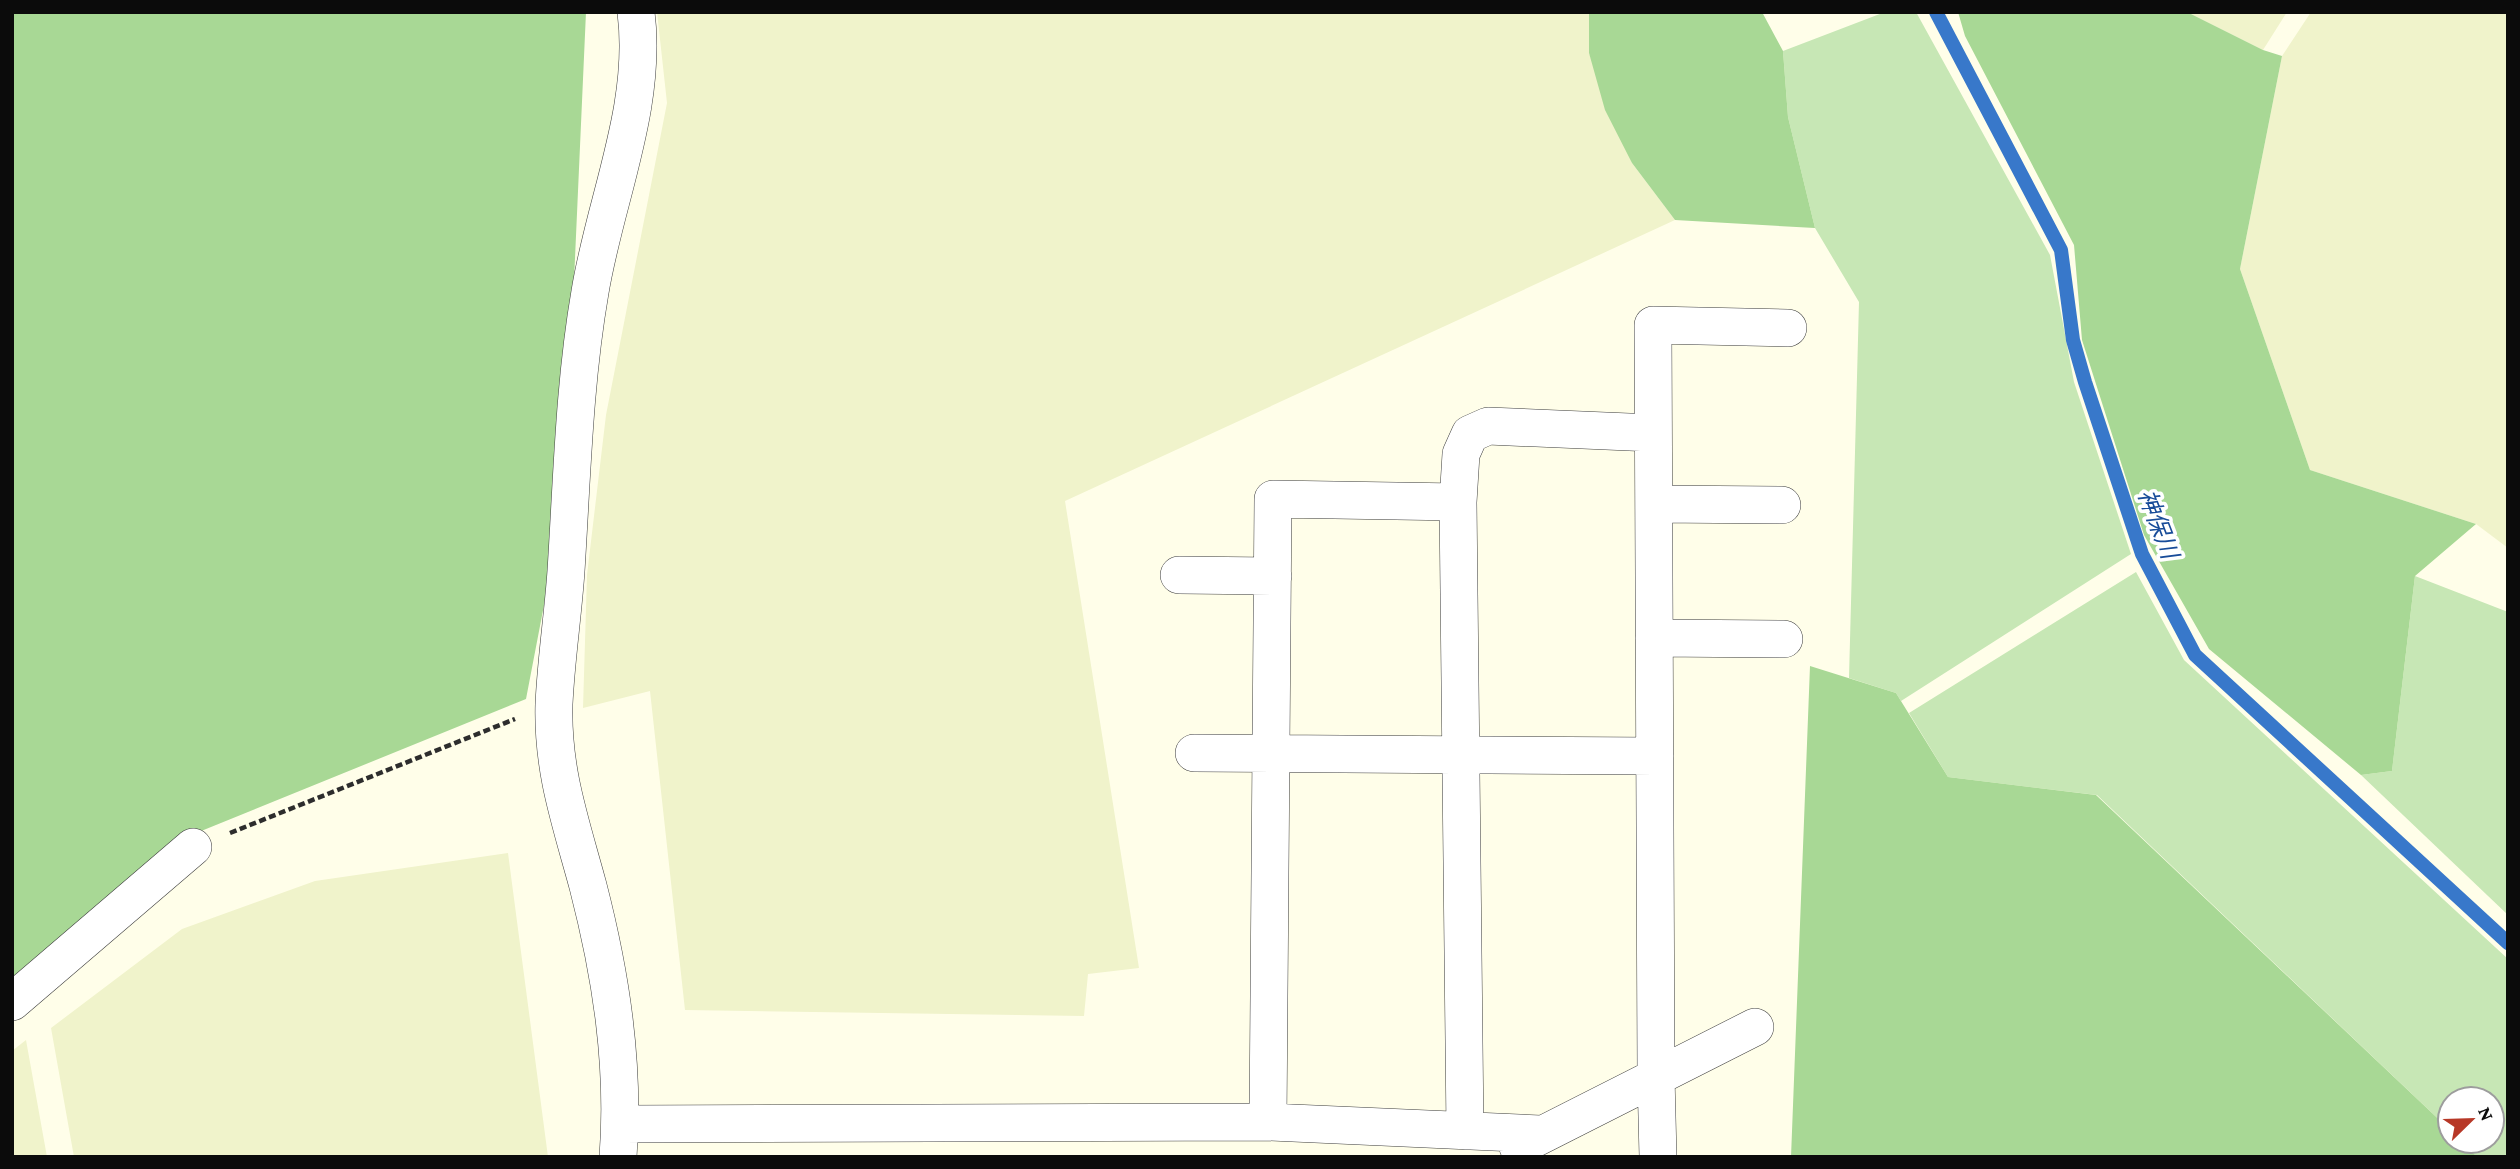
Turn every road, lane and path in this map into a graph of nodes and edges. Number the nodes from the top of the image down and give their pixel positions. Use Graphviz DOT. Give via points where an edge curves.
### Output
graph roads {
  1 [pos="636,12"];
  2 [pos="1788,328"];
  3 [pos="1653,433"];
  4 [pos="1458,502"];
  5 [pos="1654,504"];
  6 [pos="1782,505"];
  7 [pos="1179,575"];
  8 [pos="1273,576"];
  9 [pos="1654,638"];
  10 [pos="1784,639"];
  11 [pos="554,703"];
  12 [pos="1194,753"];
  13 [pos="1272,754"];
  14 [pos="1461,756"];
  15 [pos="1655,756"];
  16 [pos="193,847"];
  17 [pos="12,1002"];
  18 [pos="1755,1027"];
  19 [pos="1656,1076"];
  20 [pos="1268,1122"];
  21 [pos="1465,1131"];
  22 [pos="1540,1134"];
  23 [pos="619,1140"];
  24 [pos="1501,1157"];
  25 [pos="1658,1157"];
  1 -- 11 [label="street" via="637,84 588,305 573,438"];
  2 -- 3 [label="street" via="1653,325"];
  3 -- 4 [label="street" via="1488,426 1470,434 1461,454"];
  3 -- 5 [label="street"];
  4 -- 8 [label="street" via="1273,499"];
  4 -- 14 [label="street"];
  5 -- 6 [label="street"];
  5 -- 9 [label="street"];
  7 -- 8 [label="street"];
  8 -- 13 [label="street"];
  9 -- 10 [label="street"];
  9 -- 15 [label="street"];
  11 -- 16 [label="path"];
  11 -- 23 [label="street" via="559,782 611,991 621,1078"];
  12 -- 13 [label="street"];
  13 -- 14 [label="street"];
  13 -- 20 [label="street"];
  14 -- 15 [label="street"];
  14 -- 21 [label="street"];
  15 -- 19 [label="street"];
  16 -- 17 [label="street"];
  18 -- 19 [label="street"];
  19 -- 22 [label="street"];
  19 -- 25 [label="street"];
  20 -- 21 [label="street"];
  20 -- 23 [label="street"];
  21 -- 22 [label="street"];
  22 -- 24 [label="street"];
}
